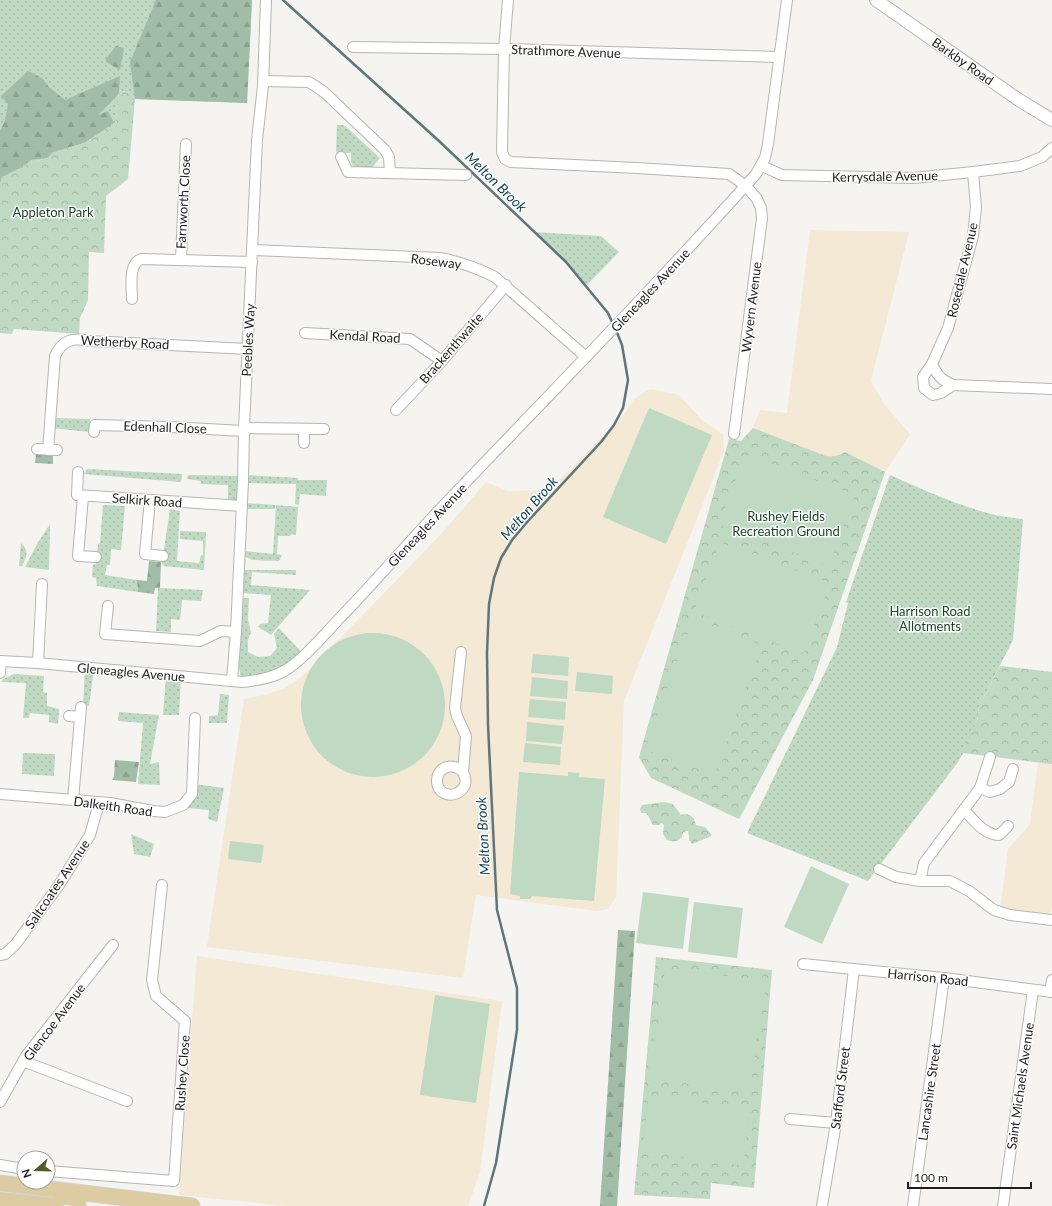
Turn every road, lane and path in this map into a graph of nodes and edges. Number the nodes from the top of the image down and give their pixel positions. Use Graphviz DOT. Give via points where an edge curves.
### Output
graph roads {
  1 [pos="266,0"];
  2 [pos="508,0"];
  3 [pos="787,0"];
  4 [pos="876,0"];
  5 [pos="353,47"];
  6 [pos="504,49"];
  7 [pos="779,57"];
  8 [pos="264,81"];
  9 [pos="1051,120"];
  10 [pos="186,144"];
  11 [pos="1052,148"];
  12 [pos="342,157"];
  13 [pos="762,166"];
  14 [pos="973,172"];
  15 [pos="390,173"];
  16 [pos="466,176"];
  17 [pos="746,186"];
  18 [pos="252,250"];
  19 [pos="181,260"];
  20 [pos="252,262"];
  21 [pos="506,285"];
  22 [pos="132,299"];
  23 [pos="305,333"];
  24 [pos="248,349"];
  25 [pos="586,357"];
  26 [pos="442,361"];
  27 [pos="932,364"];
  28 [pos="953,384"];
  29 [pos="1052,389"];
  30 [pos="396,410"];
  31 [pos="95,425"];
  32 [pos="244,429"];
  33 [pos="304,429"];
  34 [pos="324,429"];
  35 [pos="734,434"];
  36 [pos="304,442"];
  37 [pos="37,449"];
  38 [pos="78,472"];
  39 [pos="83,496"];
  40 [pos="150,500"];
  41 [pos="242,506"];
  42 [pos="163,556"];
  43 [pos="96,557"];
  44 [pos="42,584"];
  45 [pos="108,606"];
  46 [pos="236,632"];
  47 [pos="461,652"];
  48 [pos="0,661"];
  49 [pos="38,663"];
  50 [pos="0,673"];
  51 [pos="232,680"];
  52 [pos="69,716"];
  53 [pos="195,718"];
  54 [pos="990,757"];
  55 [pos="1013,769"];
  56 [pos="463,772"];
  57 [pos="980,788"];
  58 [pos="0,794"];
  59 [pos="73,800"];
  60 [pos="99,802"];
  61 [pos="964,810"];
  62 [pos="1008,826"];
  63 [pos="879,869"];
  64 [pos="920,881"];
  65 [pos="162,885"];
  66 [pos="1052,920"];
  67 [pos="113,945"];
  68 [pos="0,955"];
  69 [pos="803,964"];
  70 [pos="854,969"];
  71 [pos="944,978"];
  72 [pos="1052,980"];
  73 [pos="1033,990"];
  74 [pos="1051,992"];
  75 [pos="23,1061"];
  76 [pos="127,1101"];
  77 [pos="0,1102"];
  78 [pos="790,1119"];
  79 [pos="836,1123"];
  80 [pos="0,1165"];
  81 [pos="16,1167"];
  82 [pos="56,1172"];
  83 [pos="0,1183"];
  84 [pos="16,1185"];
  85 [pos="56,1189"];
  86 [pos="31,1190"];
  87 [pos="0,1200"];
  88 [pos="56,1206"];
  89 [pos="78,1206"];
  90 [pos="192,1206"];
  91 [pos="822,1206"];
  92 [pos="913,1206"];
  93 [pos="1003,1206"];
  1 -- 8 [label="street, Peebles Way"];
  2 -- 6 [label="street"];
  3 -- 7 [label="street"];
  4 -- 9 [label="street, Barkby Road"];
  5 -- 6 [label="street, Strathmore Avenue"];
  6 -- 7 [label="street, Strathmore Avenue"];
  6 -- 17 [label="street" via="502,152 511,162 729,174"];
  7 -- 13 [label="street" via="768,144"];
  8 -- 15 [label="street" via="309,82 324,92 385,150 390,161"];
  8 -- 18 [label="street, Peebles Way" via="257,140"];
  10 -- 19 [label="street, Farnworth Close"];
  11 -- 14 [label="street, Kerrysdale Avenue" via="1042,157 1029,163"];
  12 -- 15 [label="street" via="348,172"];
  13 -- 14 [label="street, Kerrysdale Avenue" via="782,175 799,176 913,178"];
  13 -- 17 [label="street, Gleneagles Avenue"];
  14 -- 27 [label="street, Rosedale Avenue" via="976,207 973,236 948,328"];
  15 -- 16 [label="street"];
  17 -- 25 [label="street, Gleneagles Avenue"];
  17 -- 35 [label="street, Wyvern Avenue" via="757,199 762,218"];
  18 -- 20 [label="street, Peebles Way"];
  18 -- 21 [label="street, Roseway" via="440,258 479,268"];
  19 -- 20 [label="street"];
  19 -- 22 [label="street" via="138,260 133,266"];
  20 -- 24 [label="street, Peebles Way"];
  21 -- 25 [label="street, Roseway"];
  21 -- 26 [label="street, Brackenthwaite"];
  23 -- 26 [label="street, Kendal Road" via="410,339"];
  24 -- 32 [label="street, Peebles Way"];
  24 -- 37 [label="street, Wetherby Road" via="90,341 78,338 67,342 59,348 55,356 52,450"];
  25 -- 51 [label="street, Gleneagles Avenue" via="293,666 262,680"];
  26 -- 30 [label="street, Brackenthwaite"];
  27 -- 28 [label="street" via="936,374"];
  27 -- 28 [label="street, Rosedale Avenue" via="923,377 924,388 933,395 941,393"];
  28 -- 29 [label="street"];
  31 -- 32 [label="street, Edenhall Close"];
  32 -- 33 [label="street, Edenhall Close"];
  32 -- 41 [label="street, Peebles Way"];
  33 -- 34 [label="street, Edenhall Close"];
  33 -- 36 [label="street"];
  38 -- 39 [label="street" via="77,495"];
  39 -- 40 [label="street, Selkirk Road"];
  39 -- 43 [label="street" via="78,556"];
  40 -- 41 [label="street, Selkirk Road"];
  40 -- 42 [label="street" via="145,554"];
  41 -- 46 [label="street, Peebles Way"];
  44 -- 49 [label="street"];
  45 -- 46 [label="street" via="105,634 200,641 221,631"];
  46 -- 51 [label="street, Peebles Way"];
  47 -- 56 [label="street" via="455,708 466,736"];
  48 -- 49 [label="street, Gleneagles Avenue"];
  48 -- 50 [label="street"];
  49 -- 51 [label="street, Gleneagles Avenue"];
  52 -- 59 [label="street" via="81,712"];
  53 -- 60 [label="street, Dalkeith Road" via="192,794 183,805 166,812"];
  54 -- 57 [label="street"];
  55 -- 57 [label="street" via="1009,782 1000,789 990,792"];
  57 -- 61 [label="street"];
  58 -- 59 [label="street, Dalkeith Road"];
  59 -- 60 [label="street, Dalkeith Road"];
  60 -- 68 [label="street, Saltcoates Avenue" via="90,835 59,885 16,945"];
  61 -- 62 [label="street" via="991,835 999,836"];
  61 -- 64 [label="street" via="924,863"];
  63 -- 64 [label="street" via="896,877"];
  64 -- 66 [label="street" via="950,881 969,891 994,910 1010,915"];
  65 -- 82 [label="street, Rushey Close" via="152,980 156,996 185,1021 174,1180"];
  67 -- 75 [label="street, Glencoe Avenue"];
  69 -- 70 [label="street, Harrison Road"];
  70 -- 71 [label="street, Harrison Road"];
  70 -- 79 [label="street, Stafford Street"];
  71 -- 73 [label="street, Harrison Road"];
  71 -- 92 [label="street, Lancashire Street"];
  72 -- 74 [label="street"];
  73 -- 74 [label="street, Harrison Road"];
  73 -- 93 [label="street, Saint Michaels Avenue"];
  75 -- 76 [label="street"];
  75 -- 77 [label="street, Glencoe Avenue"];
  78 -- 79 [label="street"];
  79 -- 91 [label="street, Stafford Street"];
  80 -- 81 [label="street"];
  83 -- 84 [label="main road"];
  85 -- 90 [label="main road"];
  86 -- 89 [label="main road" via="32,1193 76,1198"];
  87 -- 88 [label="main road"];
}
